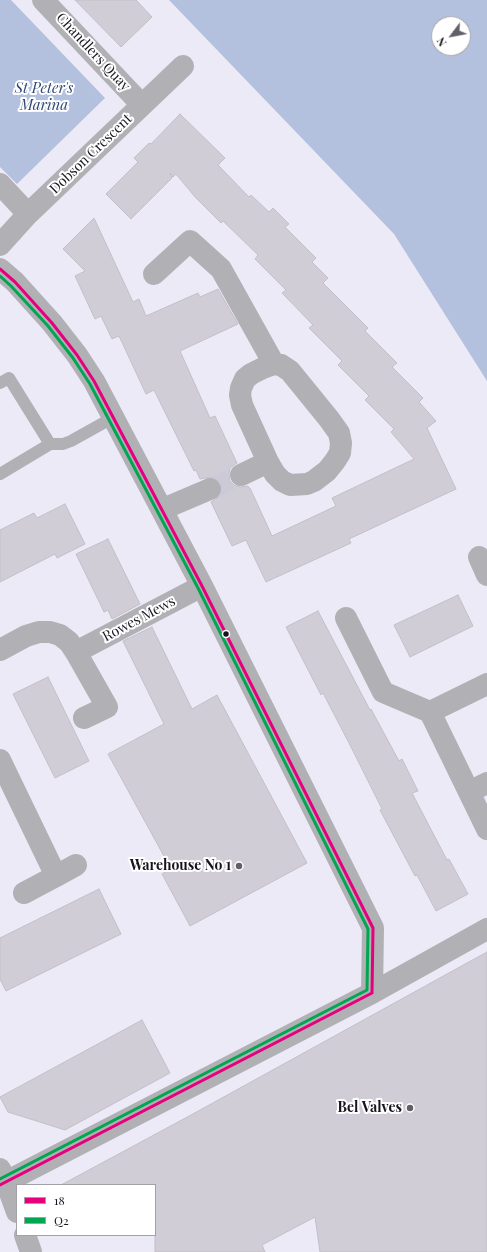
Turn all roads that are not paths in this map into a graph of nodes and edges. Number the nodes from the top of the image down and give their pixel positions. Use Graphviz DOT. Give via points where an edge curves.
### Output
graph roads {
  1 [pos="43,0"];
  2 [pos="183,66"];
  3 [pos="142,105"];
  4 [pos="0,184"];
  5 [pos="28,214"];
  6 [pos="0,245"];
  7 [pos="0,268"];
  8 [pos="154,274"];
  9 [pos="274,364"];
  10 [pos="0,383"];
  11 [pos="114,417"];
  12 [pos="50,444"];
  13 [pos="268,462"];
  14 [pos="0,474"];
  15 [pos="241,475"];
  16 [pos="210,489"];
  17 [pos="163,509"];
  18 [pos="202,586"];
  19 [pos="346,618"];
  20 [pos="0,650"];
  21 [pos="76,652"];
  22 [pos="487,684"];
  23 [pos="430,712"];
  24 [pos="84,718"];
  25 [pos="0,760"];
  26 [pos="478,788"];
  27 [pos="487,829"];
  28 [pos="76,865"];
  29 [pos="56,876"];
  30 [pos="24,893"];
  31 [pos="487,929"];
  32 [pos="372,993"];
  33 [pos="2,1179"];
  34 [pos="16,1210"];
  35 [pos="25,1236"];
  36 [pos="31,1252"];
  1 -- 3 [label="street, Chandlers Quay"];
  2 -- 3 [label="street, Dobson Crescent"];
  3 -- 5 [label="street, Dobson Crescent"];
  4 -- 5 [label="street"];
  5 -- 6 [label="street, Dobson Crescent"];
  7 -- 11 [label="street" via="52,323 77,355"];
  8 -- 9 [label="street" via="190,241 221,269"];
  9 -- 13 [label="street" via="245,379 240,395 242,405"];
  9 -- 13 [label="street" via="290,371 339,433 341,443 340,453 335,461 323,474 307,484 290,485 282,481"];
  10 -- 12 [label="lane" via="9,378"];
  11 -- 12 [label="lane" via="72,441"];
  11 -- 17 [label="street"];
  12 -- 14 [label="lane"];
  13 -- 15 [label="street"];
  16 -- 17 [label="street"];
  17 -- 18 [label="street"];
  18 -- 21 [label="street, Rowes Mews"];
  18 -- 32 [label="street" via="374,928"];
  19 -- 23 [label="street" via="383,692"];
  20 -- 21 [label="street" via="33,634 50,632 60,635"];
  21 -- 24 [label="street" via="107,707"];
  22 -- 23 [label="street"];
  23 -- 26 [label="street"];
  25 -- 29 [label="street"];
  26 -- 27 [label="street"];
  28 -- 29 [label="street"];
  29 -- 30 [label="street"];
  31 -- 32 [label="street"];
  32 -- 33 [label="street"];
  33 -- 34 [label="street"];
  35 -- 36 [label="street"];
}
